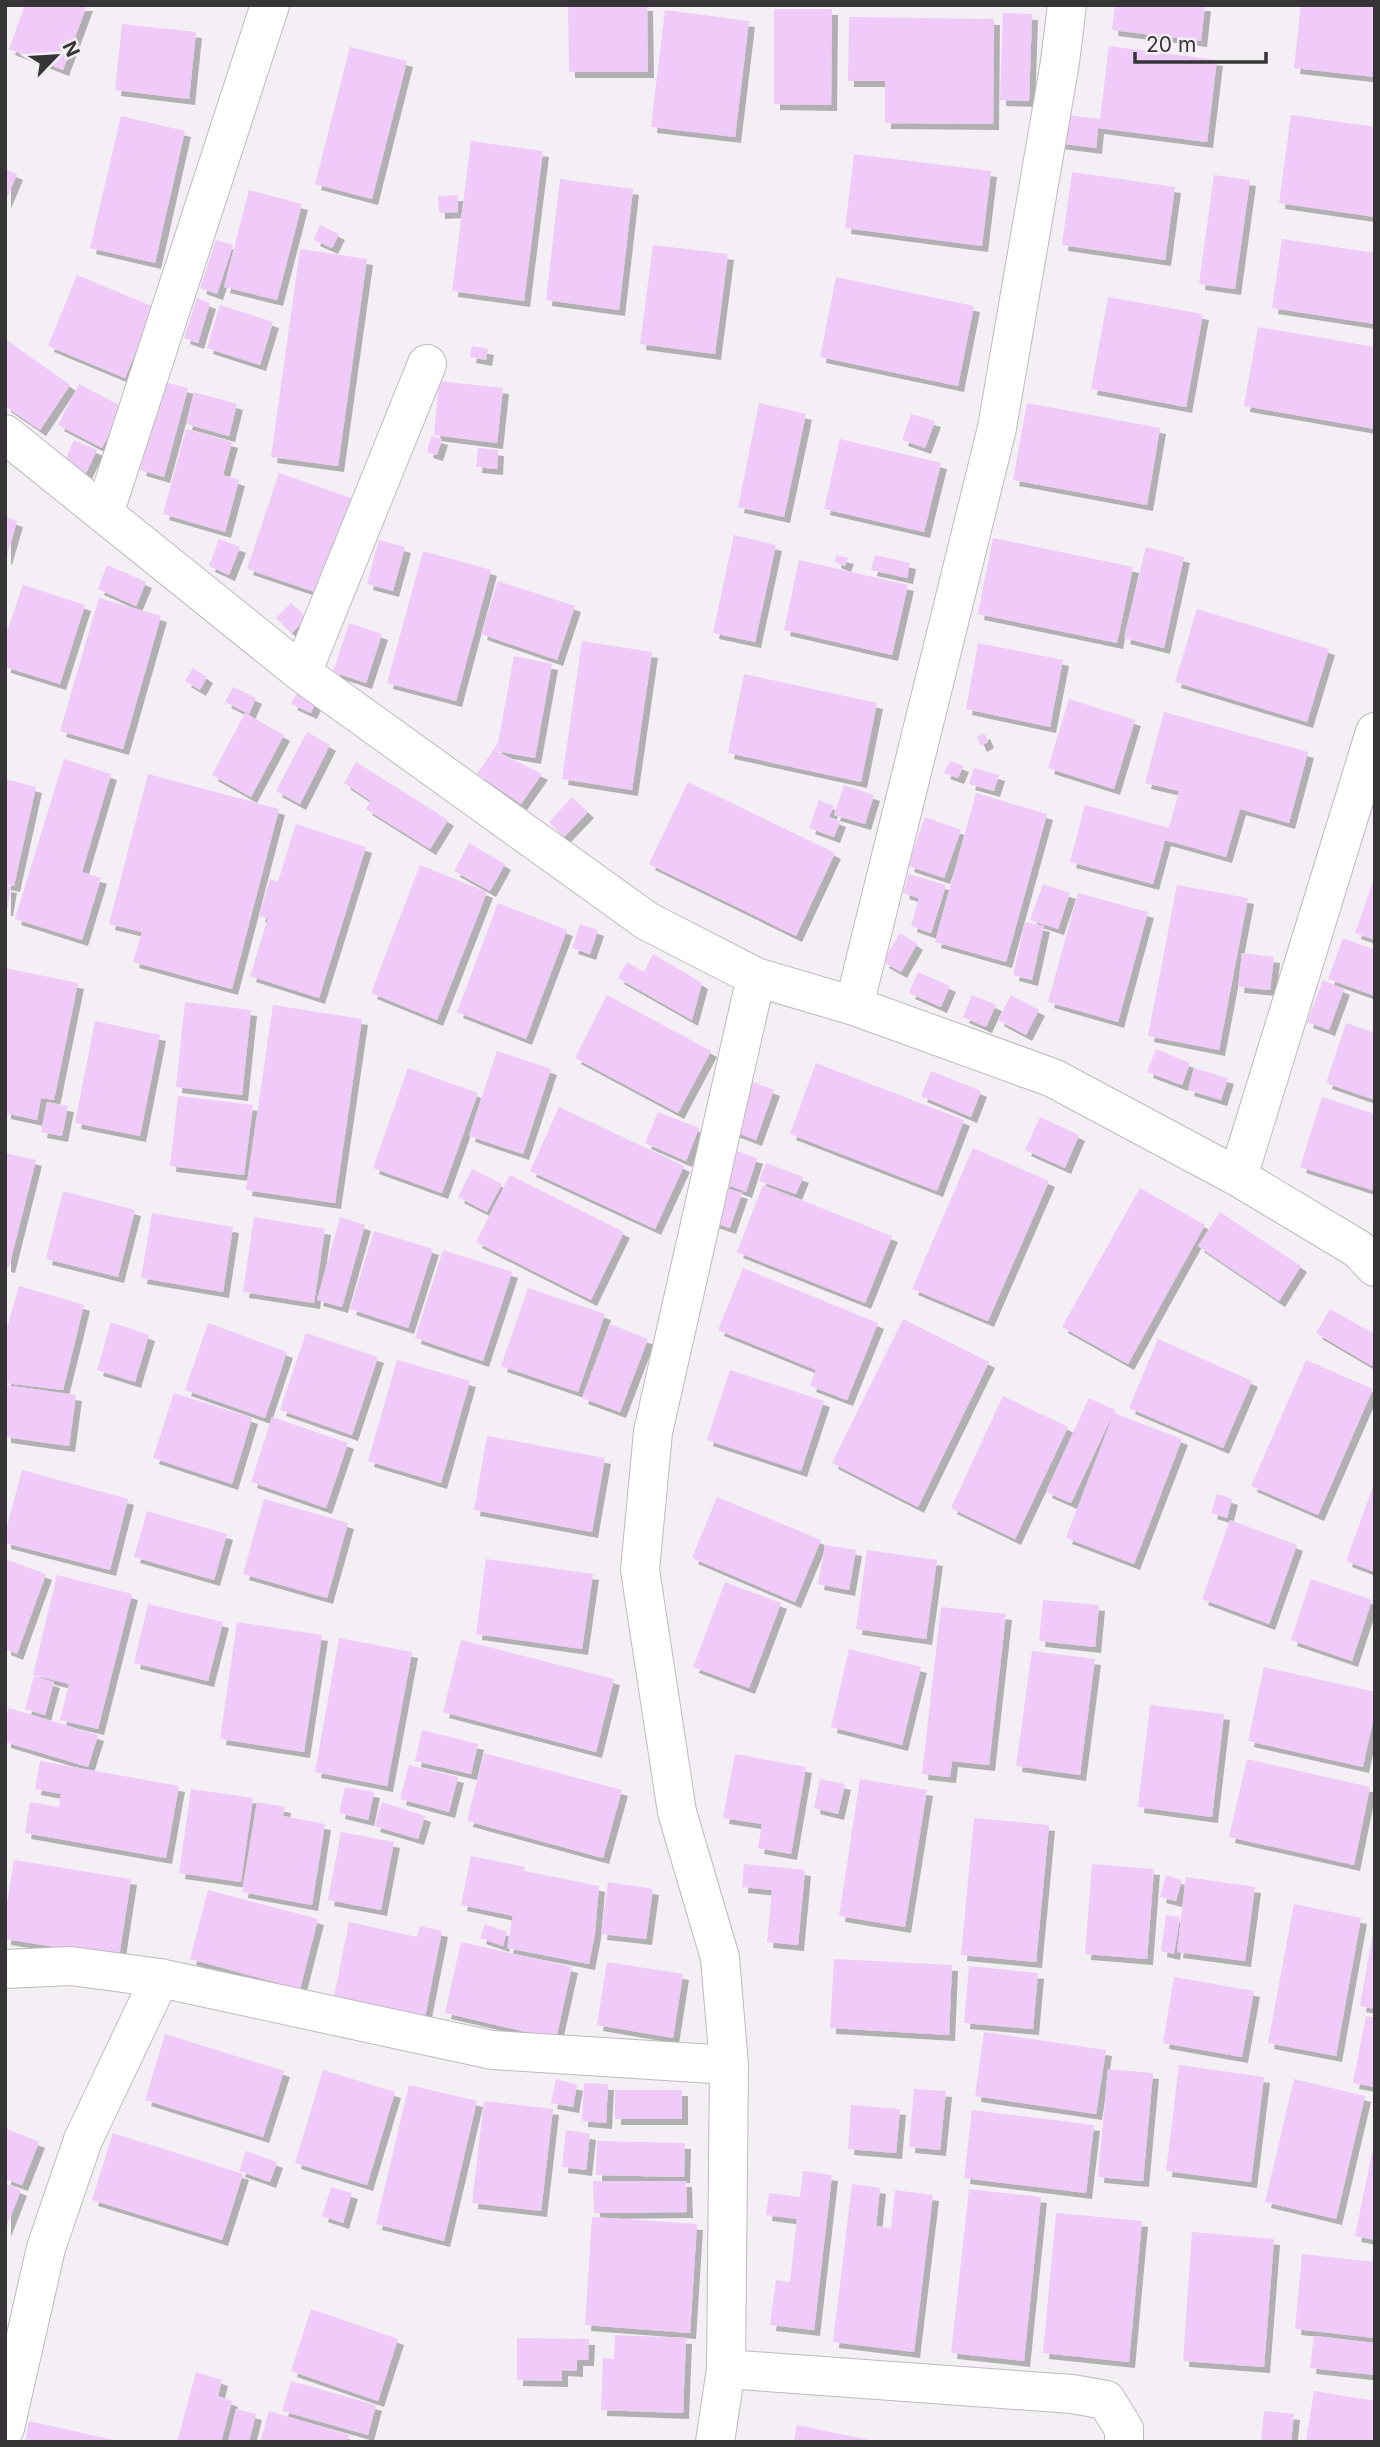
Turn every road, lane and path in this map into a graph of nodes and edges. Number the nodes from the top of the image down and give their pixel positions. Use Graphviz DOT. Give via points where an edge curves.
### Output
graph roads {
  1 [pos="270,5"];
  2 [pos="1067,5"];
  3 [pos="427,363"];
  4 [pos="5,434"];
  5 [pos="104,514"];
  6 [pos="302,673"];
  7 [pos="1375,732"];
  8 [pos="1368,785"];
  9 [pos="755,977"];
  10 [pos="854,1006"];
  11 [pos="1238,1177"];
  12 [pos="1375,1267"];
  13 [pos="5,1969"];
  14 [pos="160,1978"];
  15 [pos="729,2065"];
  16 [pos="726,2369"];
  17 [pos="5,2428"];
  18 [pos="715,2442"];
  19 [pos="1124,2442"];
  1 -- 5 [label="street"];
  2 -- 10 [label="street" via="997,428"];
  3 -- 6 [label="street"];
  4 -- 5 [label="street"];
  5 -- 6 [label="street"];
  6 -- 9 [label="street" via="648,921"];
  7 -- 8 [label="street"];
  8 -- 11 [label="street"];
  9 -- 10 [label="street"];
  9 -- 15 [label="street" via="653,1432 640,1570 677,1812 720,1958"];
  10 -- 11 [label="street" via="1053,1078"];
  11 -- 12 [label="street" via="1358,1250"];
  13 -- 14 [label="street" via="71,1966"];
  14 -- 15 [label="street" via="492,2050"];
  14 -- 17 [label="street" via="83,2140 46,2248"];
  15 -- 16 [label="street"];
  16 -- 18 [label="street"];
  16 -- 19 [label="street" via="1106,2400 1124,2430"];
}
